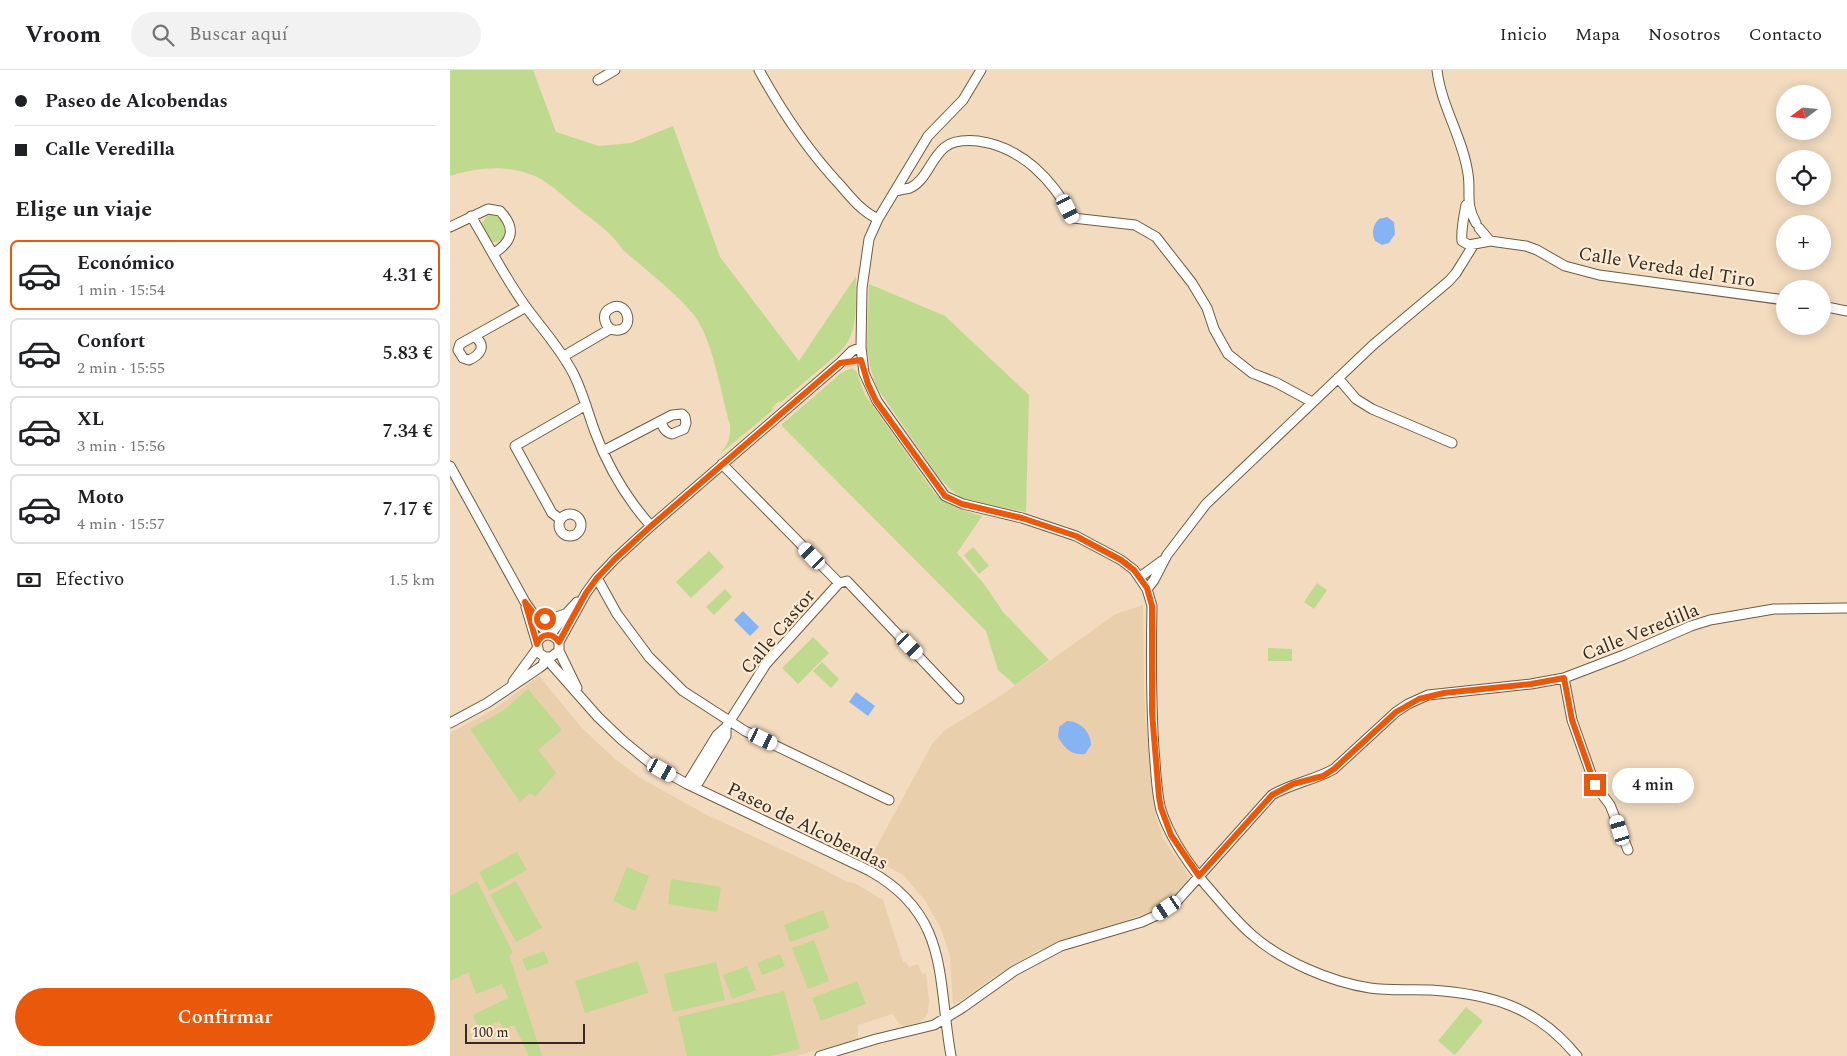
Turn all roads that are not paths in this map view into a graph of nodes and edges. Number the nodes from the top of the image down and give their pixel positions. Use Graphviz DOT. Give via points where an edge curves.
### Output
graph roads {
  1 [pos="615,70"];
  2 [pos="759,70"];
  3 [pos="980,70"];
  4 [pos="1438,70"];
  5 [pos="598,80"];
  6 [pos="895,191"];
  7 [pos="1468,195"];
  8 [pos="471,216"];
  9 [pos="876,224"];
  10 [pos="1464,226"];
  11 [pos="1478,226"];
  12 [pos="450,227"];
  13 [pos="1490,240"];
  14 [pos="1462,241"];
  15 [pos="1475,244"];
  16 [pos="493,254"];
  17 [pos="1462,262"];
  18 [pos="1776,299"];
  19 [pos="526,307"];
  20 [pos="1831,308"];
  21 [pos="1847,311"];
  22 [pos="610,329"];
  23 [pos="475,337"];
  24 [pos="860,347"];
  25 [pos="564,356"];
  26 [pos="861,360"];
  27 [pos="840,363"];
  28 [pos="1338,378"];
  29 [pos="1312,402"];
  30 [pos="586,405"];
  31 [pos="661,421"];
  32 [pos="1452,443"];
  33 [pos="602,451"];
  34 [pos="722,464"];
  35 [pos="450,468"];
  36 [pos="560,519"];
  37 [pos="651,526"];
  38 [pos="1167,555"];
  39 [pos="1140,577"];
  40 [pos="597,578"];
  41 [pos="839,583"];
  42 [pos="1147,588"];
  43 [pos="586,593"];
  44 [pos="525,602"];
  45 [pos="1847,608"];
  46 [pos="566,614"];
  47 [pos="535,615"];
  48 [pos="549,635"];
  49 [pos="559,646"];
  50 [pos="537,647"];
  51 [pos="546,657"];
  52 [pos="1564,678"];
  53 [pos="506,690"];
  54 [pos="959,698"];
  55 [pos="584,701"];
  56 [pos="450,723"];
  57 [pos="727,725"];
  58 [pos="686,784"];
  59 [pos="696,788"];
  60 [pos="889,800"];
  61 [pos="1628,850"];
  62 [pos="1199,876"];
  63 [pos="945,1018"];
  64 [pos="820,1056"];
  65 [pos="951,1056"];
  66 [pos="1577,1056"];
  1 -- 5 [label="street"];
  2 -- 9 [label="street" via="790,124 818,161"];
  3 -- 6 [label="street" via="963,100 928,136"];
  4 -- 7 [label="street" via="1442,93 1466,164"];
  6 -- 9 [label="street"];
  6 -- 29 [label="street" via="912,187 945,147 957,141 993,143 1019,154 1064,200 1073,218 1135,225 1156,236 1192,283 1228,354 1252,373"];
  7 -- 10 [label="street"];
  7 -- 11 [label="street" via="1470,212"];
  8 -- 12 [label="street"];
  8 -- 16 [label="street"];
  8 -- 16 [label="street" via="488,209 500,211 505,216 510,237 508,243"];
  9 -- 24 [label="street" via="866,246"];
  10 -- 11 [label="street" via="1471,221"];
  10 -- 14 [label="street"];
  11 -- 13 [label="street"];
  11 -- 15 [label="street" via="1479,238"];
  13 -- 15 [label="street, Calle Vereda del Tiro"];
  13 -- 18 [label="street, Calle Vereda del Tiro" via="1526,246 1565,266 1599,276"];
  14 -- 15 [label="street, Calle Vereda del Tiro"];
  14 -- 17 [label="street"];
  15 -- 17 [label="street"];
  16 -- 19 [label="street"];
  17 -- 28 [label="street" via="1449,281"];
  19 -- 23 [label="street"];
  19 -- 25 [label="street"];
  20 -- 21 [label="street"];
  22 -- 25 [label="street"];
  24 -- 26 [label="street"];
  24 -- 27 [label="street"];
  25 -- 30 [label="street"];
  26 -- 27 [label="street"];
  26 -- 39 [label="street" via="876,401 945,496 962,504 1022,518 1076,536 1121,560"];
  27 -- 34 [label="street"];
  28 -- 29 [label="street"];
  28 -- 32 [label="street" via="1356,399 1372,409"];
  29 -- 38 [label="street" via="1206,504"];
  30 -- 33 [label="street"];
  30 -- 36 [label="street" via="515,446 552,513"];
  31 -- 33 [label="street"];
  33 -- 37 [label="street" via="620,484"];
  34 -- 37 [label="street"];
  34 -- 41 [label="street"];
  35 -- 44 [label="street"];
  37 -- 40 [label="street"];
  38 -- 39 [label="street"];
  38 -- 42 [label="street"];
  39 -- 42 [label="street"];
  40 -- 43 [label="street"];
  40 -- 57 [label="street" via="617,614 649,657 683,691"];
  41 -- 54 [label="street" via="848,581"];
  41 -- 57 [label="street, Calle Castor" via="766,664"];
  42 -- 62 [label="street" via="1152,606 1152,712 1157,786 1171,835"];
  43 -- 46 [label="street"];
  43 -- 49 [label="street"];
  44 -- 47 [label="street"];
  44 -- 50 [label="street"];
  45 -- 52 [label="street, Calle Veredilla" via="1774,609 1702,622"];
  46 -- 47 [label="street" via="554,619"];
  46 -- 48 [label="street"];
  47 -- 48 [label="street"];
  48 -- 49 [label="street" via="556,638"];
  48 -- 50 [label="street" via="541,638"];
  49 -- 51 [label="street" via="551,657"];
  49 -- 55 [label="street, Paseo de Alcobendas"];
  50 -- 51 [label="street" via="539,653"];
  50 -- 53 [label="street"];
  51 -- 53 [label="street" via="543,665"];
  51 -- 55 [label="street, Paseo de Alcobendas"];
  52 -- 61 [label="street, Calle Veredilla" via="1572,720 1595,785 1610,805"];
  52 -- 62 [label="street, Calle Veredilla" via="1428,696 1408,704 1334,769 1272,795"];
  53 -- 56 [label="street"];
  55 -- 58 [label="street, Paseo de Alcobendas" via="650,763"];
  57 -- 58 [label="street, Calle Castor" via="717,735"];
  57 -- 59 [label="street, Calle Castor" via="726,736"];
  57 -- 60 [label="street"];
  58 -- 59 [label="street, Paseo de Alcobendas"];
  59 -- 63 [label="street, Paseo de Alcobendas" via="870,871 898,890 919,914 933,942"];
  62 -- 63 [label="street, Calle Veredilla" via="1178,900 1155,916 1061,946 1014,971"];
  62 -- 66 [label="street" via="1252,935 1318,974 1372,988 1432,990 1511,1004 1544,1023"];
  63 -- 64 [label="street, Calle Veredilla" via="926,1028"];
  63 -- 65 [label="street, Paseo de Alcobendas"];
}
